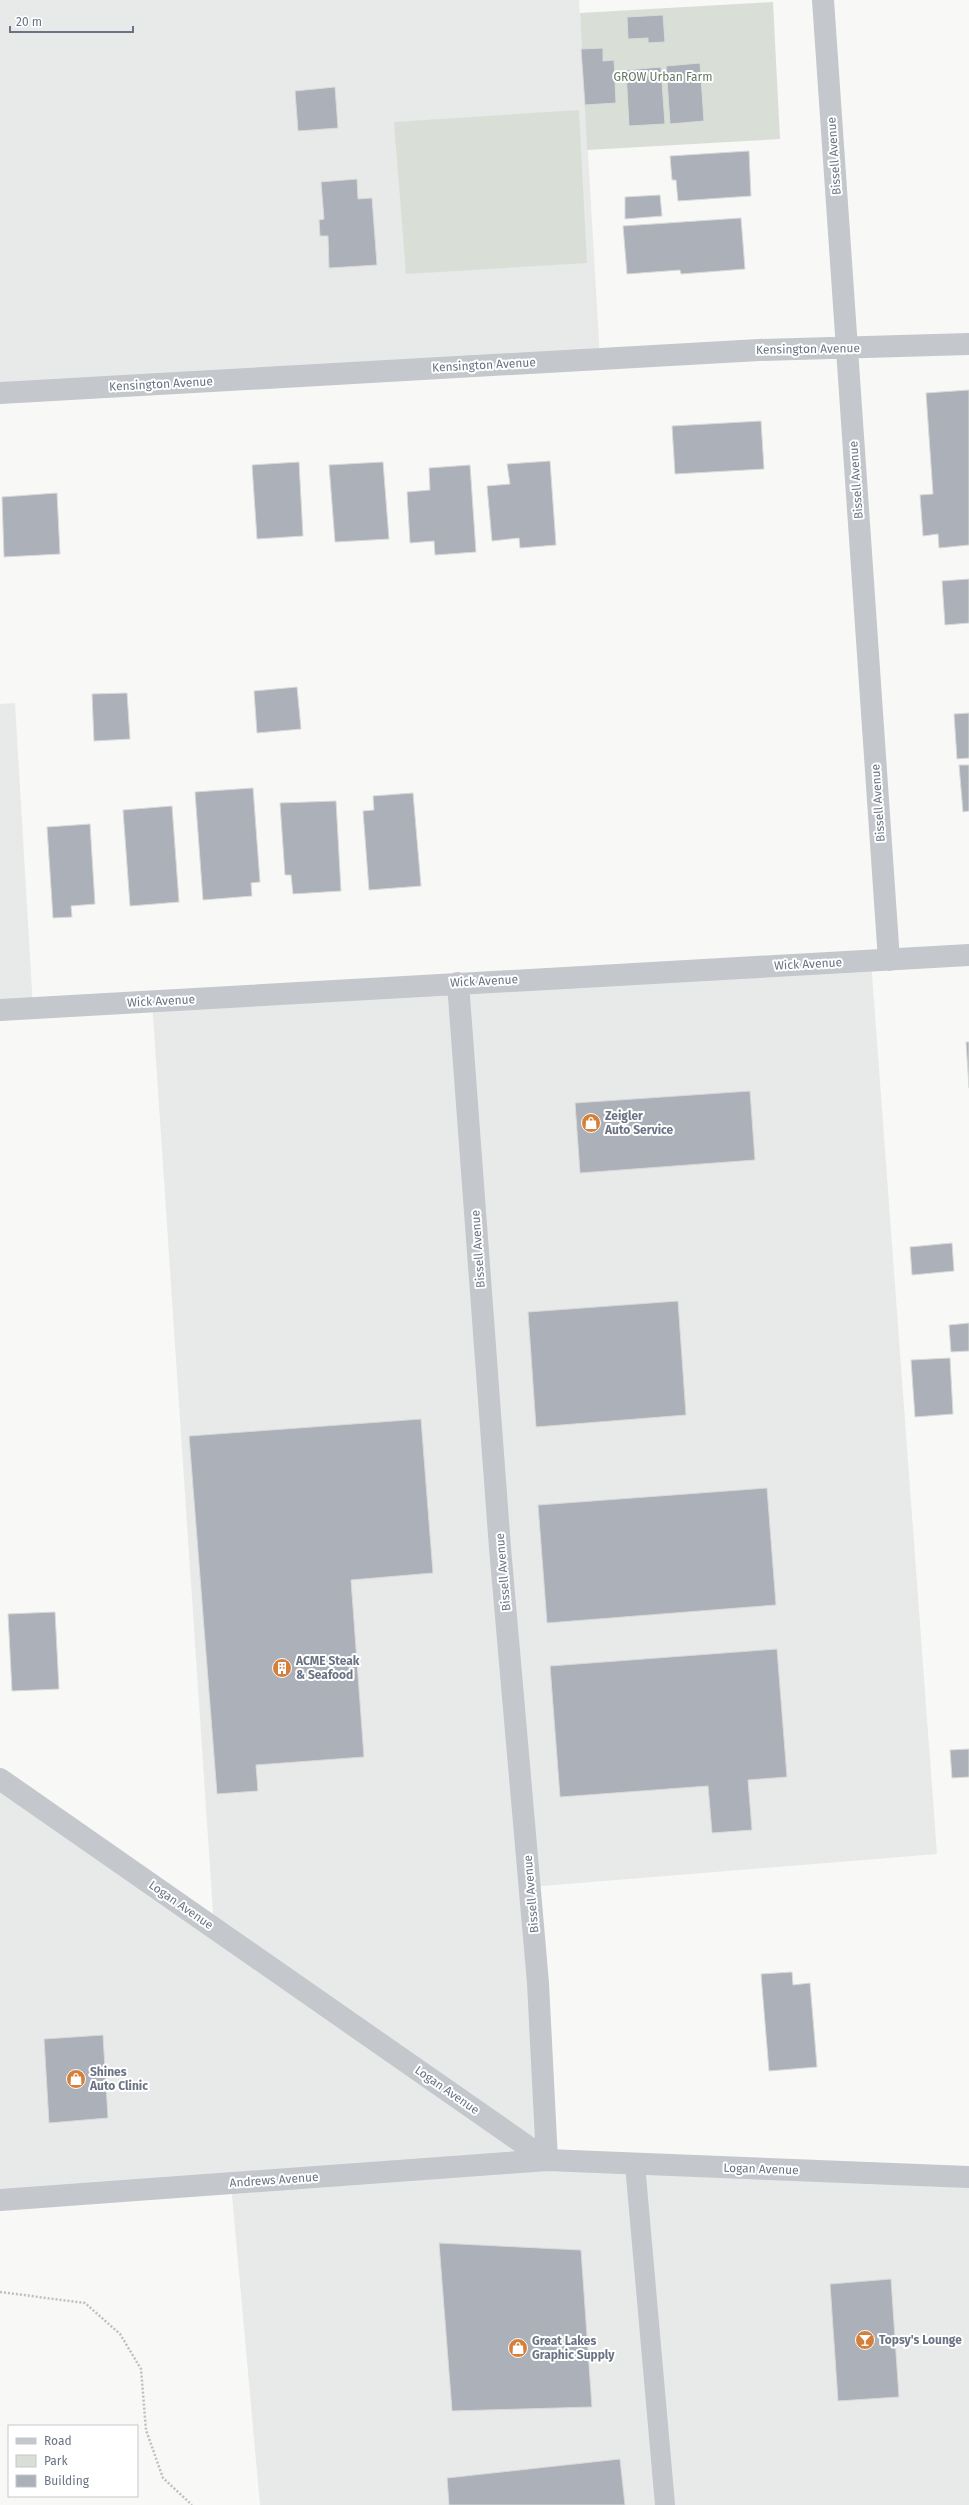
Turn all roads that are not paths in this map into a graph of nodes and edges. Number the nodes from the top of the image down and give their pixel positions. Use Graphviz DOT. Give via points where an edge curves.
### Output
graph roads {
  1 [pos="823,0"];
  2 [pos="969,344"];
  3 [pos="847,349"];
  4 [pos="0,393"];
  5 [pos="969,954"];
  6 [pos="888,960"];
  7 [pos="458,983"];
  8 [pos="0,1010"];
  9 [pos="0,1779"];
  10 [pos="547,2160"];
  11 [pos="635,2164"];
  12 [pos="969,2177"];
  13 [pos="0,2200"];
  14 [pos="665,2505"];
  1 -- 3 [label="street, Bissell Avenue"];
  2 -- 3 [label="street, Kensington Avenue"];
  3 -- 4 [label="street, Kensington Avenue" via="760,350"];
  3 -- 6 [label="street, Bissell Avenue"];
  5 -- 6 [label="street, Wick Avenue"];
  6 -- 7 [label="street, Wick Avenue"];
  7 -- 8 [label="street, Wick Avenue"];
  7 -- 10 [label="street, Bissell Avenue" via="500,1548 538,1983"];
  9 -- 10 [label="street, Logan Avenue"];
  10 -- 11 [label="street, Logan Avenue"];
  10 -- 13 [label="street, Andrews Avenue"];
  11 -- 12 [label="street, Logan Avenue"];
  11 -- 14 [label="lane"];
}
